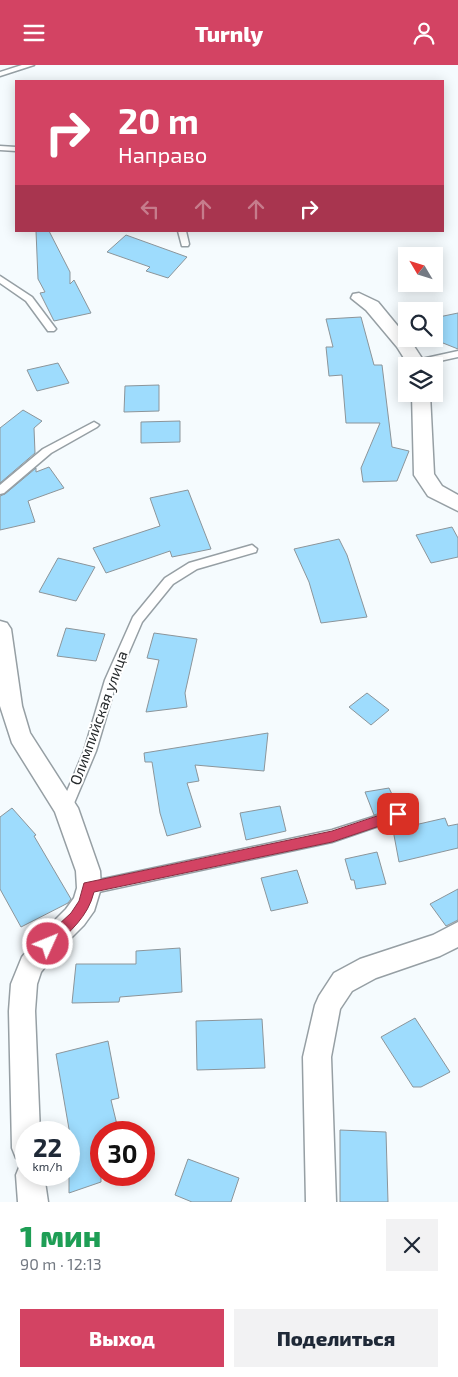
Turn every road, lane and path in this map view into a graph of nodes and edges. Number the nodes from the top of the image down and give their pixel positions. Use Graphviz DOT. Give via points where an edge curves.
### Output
graph roads {
  1 [pos="30,65"];
  2 [pos="0,74"];
  3 [pos="0,148"];
  4 [pos="15,149"];
  5 [pos="182,232"];
  6 [pos="185,244"];
  7 [pos="0,279"];
  8 [pos="359,297"];
  9 [pos="51,329"];
  10 [pos="458,354"];
  11 [pos="411,357"];
  12 [pos="443,358"];
  13 [pos="421,402"];
  14 [pos="94,425"];
  15 [pos="0,490"];
  16 [pos="458,504"];
  17 [pos="252,549"];
  18 [pos="0,629"];
  19 [pos="66,808"];
  20 [pos="398,814"];
  21 [pos="89,888"];
  22 [pos="458,934"];
  23 [pos="25,1121"];
  24 [pos="31,1186"];
  25 [pos="33,1202"];
  26 [pos="320,1202"];
  1 -- 2 [label="lane"];
  3 -- 4 [label="lane"];
  5 -- 6 [label="lane"];
  7 -- 9 [label="lane" via="29,299"];
  8 -- 11 [label="street" via="372,305"];
  10 -- 12 [label="lane"];
  13 -- 16 [label="street" via="424,475 435,491"];
  14 -- 15 [label="lane" via="47,451"];
  17 -- 19 [label="lane, Олимпийская улица" via="193,565 169,581 137,620 111,680 90,751"];
  18 -- 19 [label="street, Олимпийская улица" via="11,706 20,736"];
  19 -- 21 [label="street, Олимпийская улица" via="88,871"];
  20 -- 21 [label="lane" via="332,836"];
  21 -- 23 [label="street" via="76,917 31,965 24,985"];
  22 -- 26 [label="street" via="440,944 369,967 343,982 328,1005 317,1057"];
  24 -- 25 [label="street"];
}
